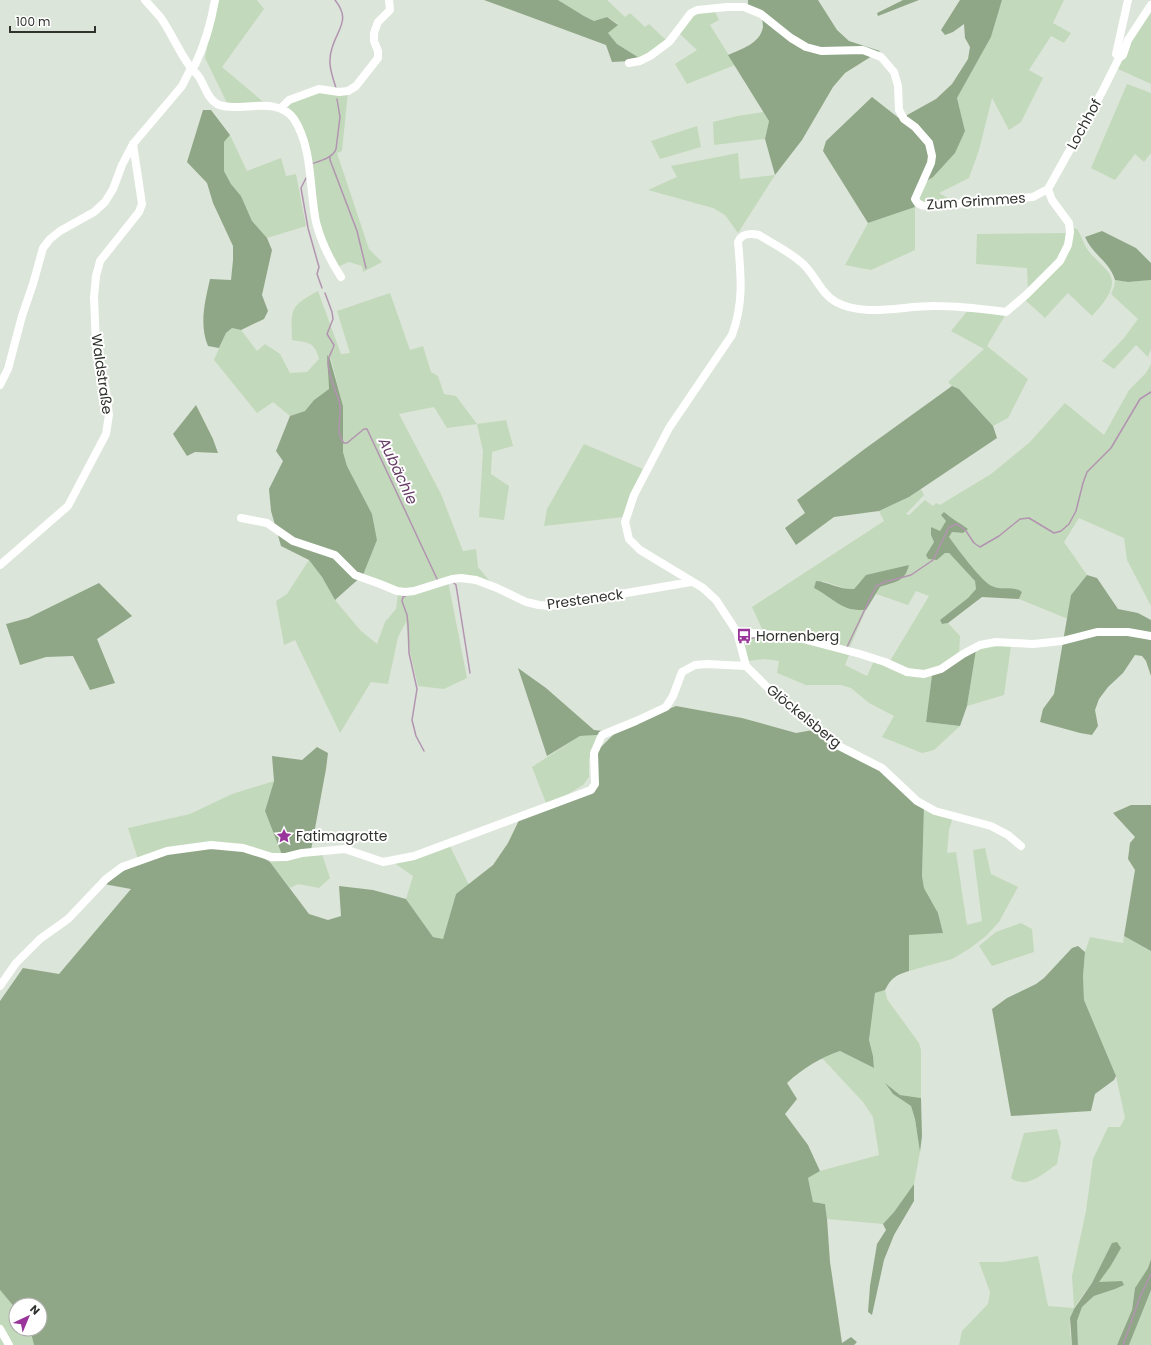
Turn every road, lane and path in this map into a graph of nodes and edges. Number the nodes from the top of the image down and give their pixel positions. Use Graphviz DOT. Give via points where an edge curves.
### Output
graph roads {
  1 [pos="145,0"];
  2 [pos="215,0"];
  3 [pos="389,0"];
  4 [pos="1128,0"];
  5 [pos="1151,5"];
  6 [pos="1119,58"];
  7 [pos="629,63"];
  8 [pos="193,67"];
  9 [pos="281,108"];
  10 [pos="133,144"];
  11 [pos="1048,188"];
  12 [pos="341,277"];
  13 [pos="0,385"];
  14 [pos="241,518"];
  15 [pos="0,565"];
  16 [pos="692,582"];
  17 [pos="737,632"];
  18 [pos="1151,636"];
  19 [pos="746,666"];
  20 [pos="1021,846"];
  21 [pos="0,986"];
  22 [pos="0,1329"];
  23 [pos="9,1345"];
  1 -- 8 [label="street"];
  2 -- 8 [label="street" via="203,48"];
  3 -- 9 [label="street" via="390,10 378,22 374,33 378,58 356,86 348,91 339,92 319,89 289,100"];
  4 -- 6 [label="street" via="1116,54"];
  5 -- 6 [label="street, Lochhof"];
  6 -- 11 [label="street, Lochhof"];
  7 -- 11 [label="street, Zum Grimmes" via="640,61 663,46 678,32 691,13 697,10 744,7 761,14 806,47 821,51 863,50 881,57 894,72 898,86 899,110 929,143 931,163 915,199 921,206 1033,197"];
  8 -- 9 [label="street" via="205,92 218,105"];
  8 -- 10 [label="street" via="182,86"];
  9 -- 12 [label="street" via="294,119 302,138 308,157 317,223 328,256"];
  10 -- 13 [label="street" via="105,202 94,212 60,231 43,248 8,369"];
  10 -- 15 [label="street, Waldstraße" via="142,204 139,212 100,261 94,297 96,346 109,415 106,434 68,506"];
  11 -- 16 [label="street" via="1052,200 1069,222 1068,245 1060,262 1006,312 941,306 866,310 849,307 828,297 802,263 758,235 745,234 740,238 738,242 741,288 732,335 669,428 634,495 625,522 629,539 640,550"];
  14 -- 16 [label="street, Presteneck" via="267,523 293,541 335,555 355,575 397,591 405,592 461,578 476,580 526,602 550,606"];
  16 -- 17 [label="street" via="716,600"];
  17 -- 18 [label="street" via="803,639 860,654 907,672 924,674 941,669 980,645 996,642 1033,644 1062,641 1097,632 1128,632"];
  17 -- 19 [label="street"];
  19 -- 20 [label="street, Glöckelsberg" via="766,686 838,745 882,768 917,801 935,811 991,826 1008,834"];
  19 -- 21 [label="street" via="695,665 682,672 666,707 602,735 594,753 595,784 591,790 414,856 383,862 345,849 272,857 244,848 211,845 167,851 122,867 96,888 68,919 35,944 16,963"];
  22 -- 23 [label="street"];
}
